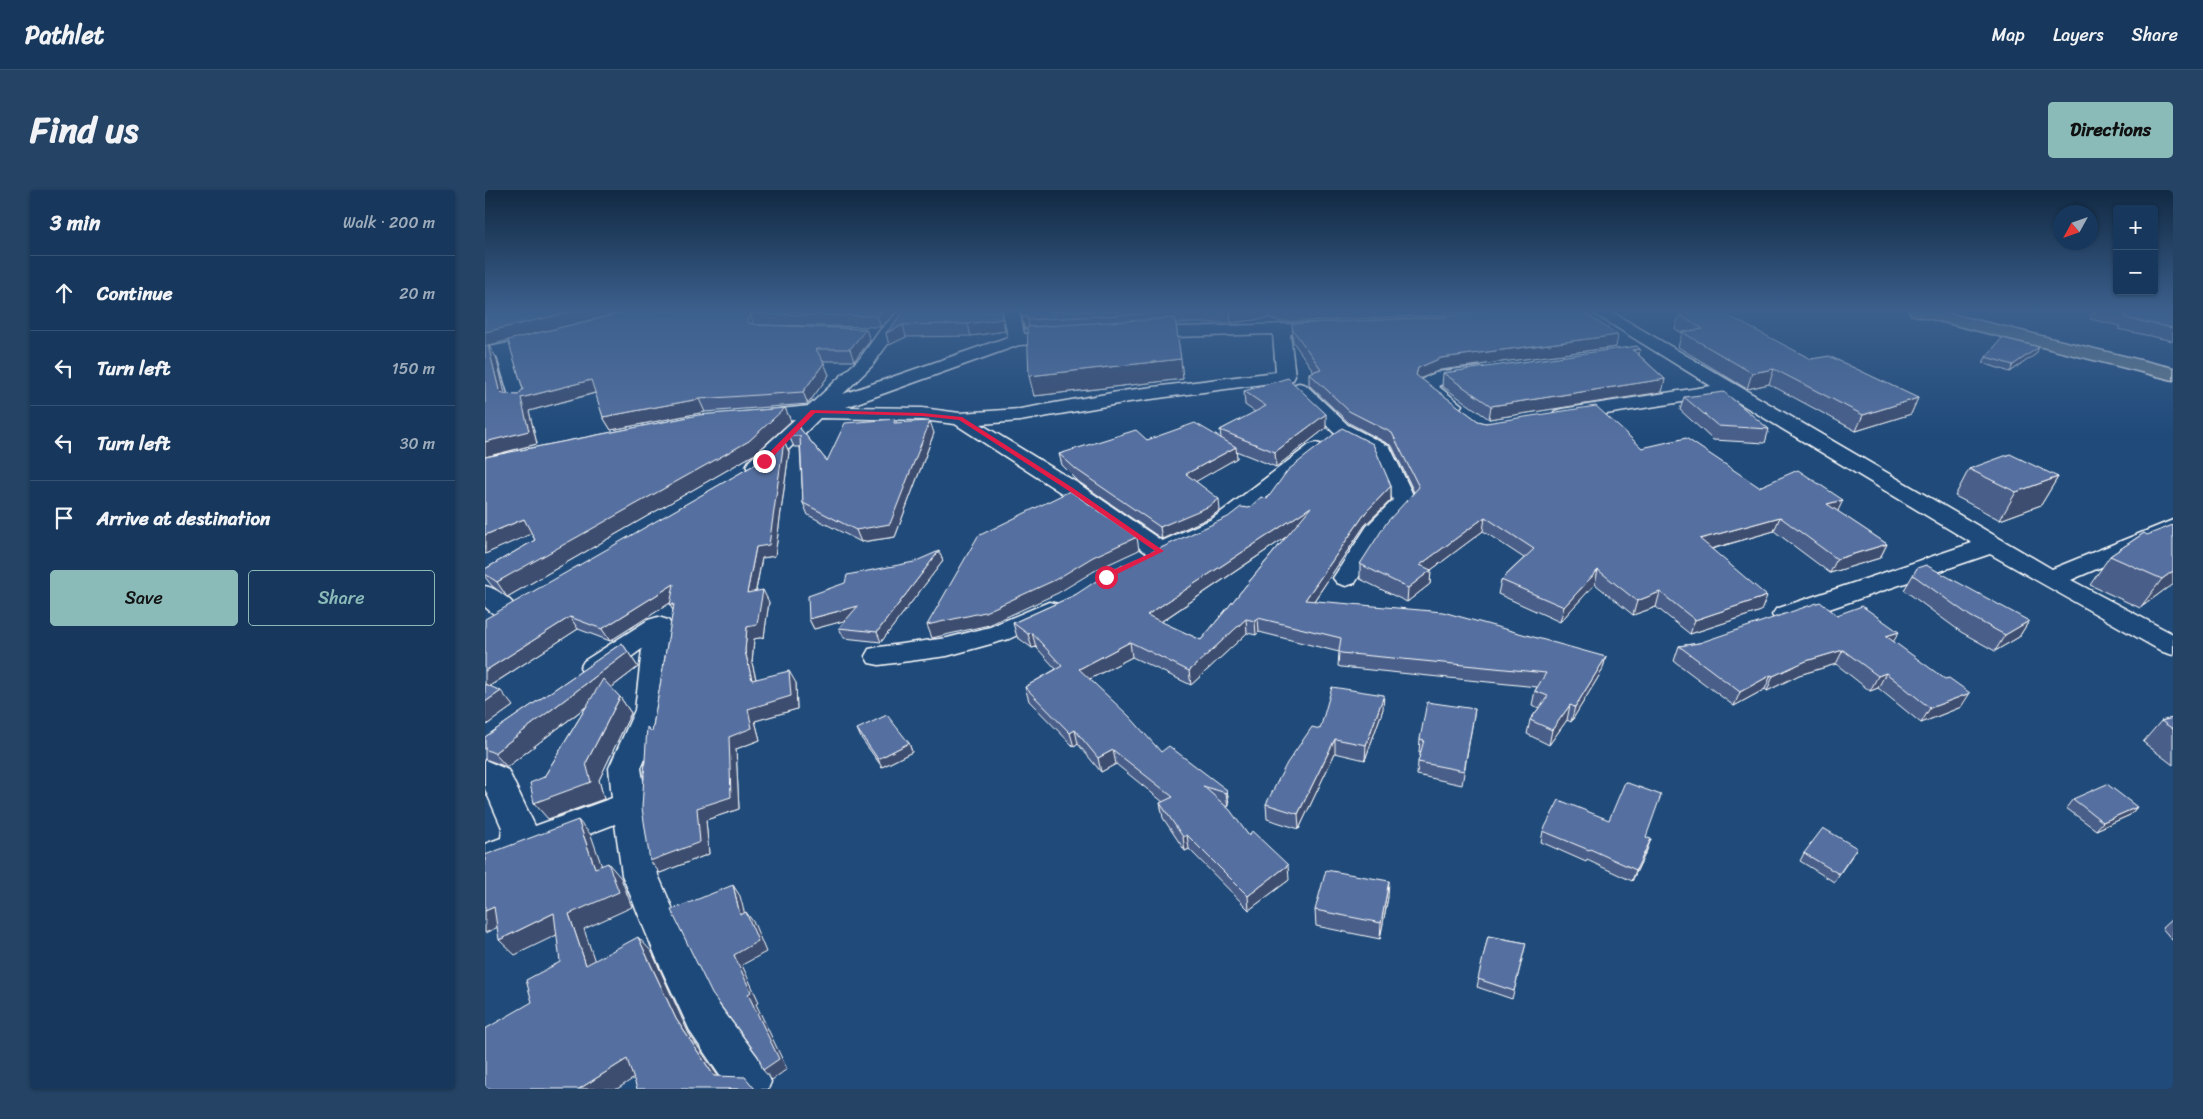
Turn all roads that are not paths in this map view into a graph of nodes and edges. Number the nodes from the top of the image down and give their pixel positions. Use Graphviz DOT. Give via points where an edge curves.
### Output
graph roads {
  1 [pos="505,353"];
  2 [pos="870,353"];
  3 [pos="980,353"];
  4 [pos="1284,353"];
  5 [pos="1667,353"];
  6 [pos="2087,353"];
  7 [pos="2134,353"];
  8 [pos="2173,362"];
  9 [pos="1497,370"];
  10 [pos="2173,374"];
  11 [pos="1286,376"];
  12 [pos="1729,389"];
  13 [pos="519,402"];
  14 [pos="813,412"];
  15 [pos="1470,417"];
  16 [pos="735,418"];
  17 [pos="1543,418"];
  18 [pos="960,419"];
  19 [pos="1341,429"];
  20 [pos="739,476"];
  21 [pos="2173,527"];
  22 [pos="2149,536"];
  23 [pos="1991,544"];
  24 [pos="2173,548"];
  25 [pos="1346,578"];
  26 [pos="2051,579"];
  27 [pos="485,594"];
  28 [pos="1068,601"];
  29 [pos="504,611"];
  30 [pos="1758,624"];
  31 [pos="2173,646"];
  32 [pos="879,656"];
  33 [pos="575,682"];
  34 [pos="485,772"];
  35 [pos="629,805"];
  36 [pos="518,846"];
  37 [pos="485,859"];
  38 [pos="750,1082"];
  1 -- 13 [label="street"];
  2 -- 14 [label="street" via="867,362"];
  3 -- 14 [label="street"];
  4 -- 11 [label="street"];
  5 -- 12 [label="street"];
  6 -- 10 [label="main road"];
  7 -- 8 [label="main road"];
  9 -- 15 [label="street" via="1440,378 1425,386"];
  11 -- 18 [label="street" via="1129,396 1020,415"];
  11 -- 19 [label="street"];
  12 -- 17 [label="street"];
  12 -- 23 [label="street"];
  14 -- 16 [label="street"];
  14 -- 18 [label="street" via="922,414"];
  14 -- 20 [label="street" via="764,461"];
  18 -- 19 [label="street" via="1071,489 1149,556 1220,524"];
  19 -- 25 [label="street" via="1383,450 1405,502 1375,531"];
  21 -- 22 [label="street"];
  22 -- 24 [label="street"];
  22 -- 26 [label="street"];
  23 -- 26 [label="street"];
  23 -- 30 [label="street"];
  26 -- 31 [label="street"];
  27 -- 29 [label="street"];
  28 -- 32 [label="street" via="999,633 947,647"];
  33 -- 35 [label="street" via="658,626 650,710 625,768"];
  34 -- 36 [label="street" via="497,779 519,828"];
  35 -- 36 [label="street"];
  35 -- 38 [label="street" via="640,875 675,957 705,1019"];
  36 -- 37 [label="street"];
}
